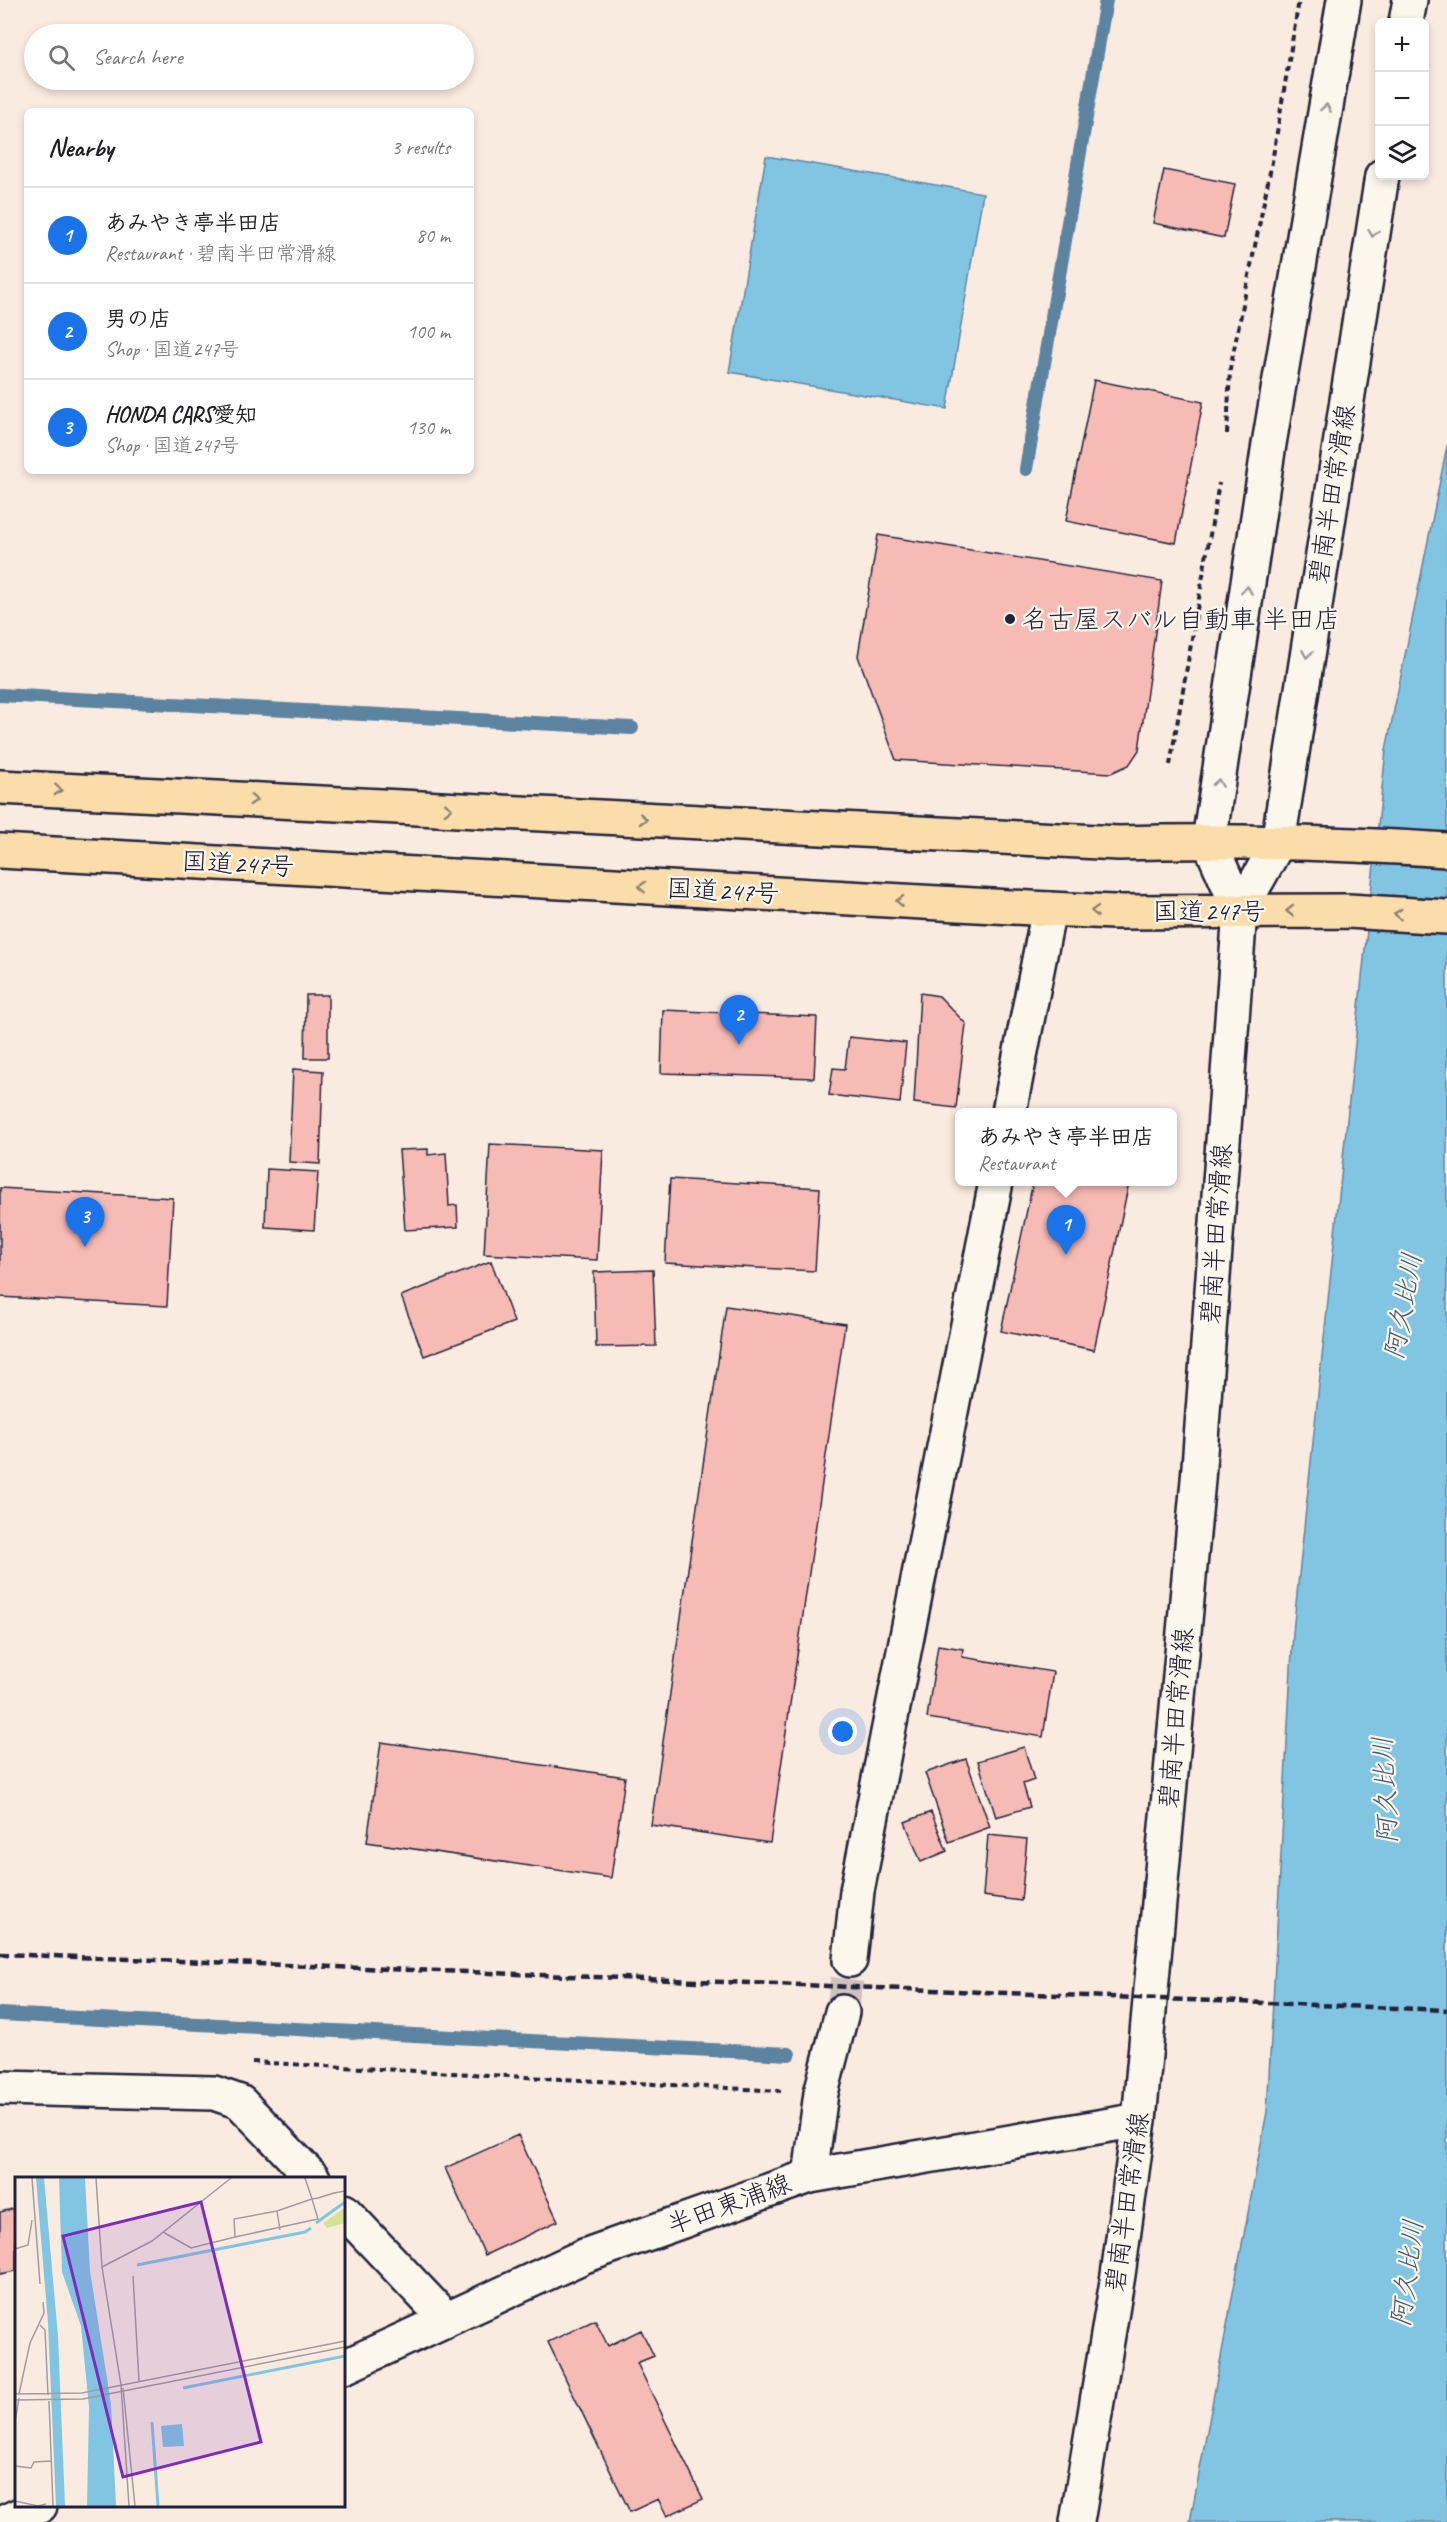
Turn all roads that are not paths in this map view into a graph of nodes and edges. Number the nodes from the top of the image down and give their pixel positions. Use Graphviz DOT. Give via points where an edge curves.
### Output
graph roads {
  1 [pos="1344,0"];
  2 [pos="1410,0"];
  3 [pos="1407,18"];
  4 [pos="1381,180"];
  5 [pos="0,787"];
  6 [pos="1209,841"];
  7 [pos="1278,843"];
  8 [pos="1447,850"];
  9 [pos="0,851"];
  10 [pos="1049,909"];
  11 [pos="1240,911"];
  12 [pos="1447,917"];
  13 [pos="1010,1108"];
  14 [pos="995,1186"];
  15 [pos="850,1960"];
  16 [pos="842,2012"];
  17 [pos="0,2088"];
  18 [pos="1138,2120"];
  19 [pos="810,2175"];
  20 [pos="312,2177"];
  21 [pos="345,2212"];
  22 [pos="446,2319"];
  23 [pos="345,2367"];
  24 [pos="36,2507"];
  25 [pos="4,2522"];
  26 [pos="1077,2522"];
  6 -- 1 [label="main road, one-way" via="1269,444 1266,366 1282,279 1318,157"];
  2 -- 3 [label="main road"];
  4 -- 7 [label="main road, 碧南半田常滑線, one-way"];
  5 -- 6 [label="highway, one-way" via="1119,843"];
  6 -- 7 [label="highway"];
  6 -- 11 [label="main road, 碧南半田常滑線"];
  7 -- 8 [label="highway"];
  7 -- 11 [label="main road, 碧南半田常滑線"];
  10 -- 9 [label="highway, 国道247号, one-way"];
  11 -- 10 [label="highway, 国道247号, one-way"];
  10 -- 13 [label="main road"];
  12 -- 11 [label="highway, 国道247号, one-way" via="1348,911"];
  11 -- 18 [label="main road, 碧南半田常滑線" via="1198,1480"];
  14 -- 15 [label="main road" via="857,1891"];
  16 -- 19 [label="main road" via="821,2093"];
  17 -- 20 [label="main road" via="214,2093 240,2102"];
  18 -- 19 [label="main road, 半田東浦線"];
  18 -- 26 [label="main road, 碧南半田常滑線" via="1118,2275"];
  19 -- 22 [label="main road, 半田東浦線" via="584,2256"];
  21 -- 22 [label="main road"];
  22 -- 23 [label="main road, 半田東浦線"];
  24 -- 25 [label="main road"];
}
